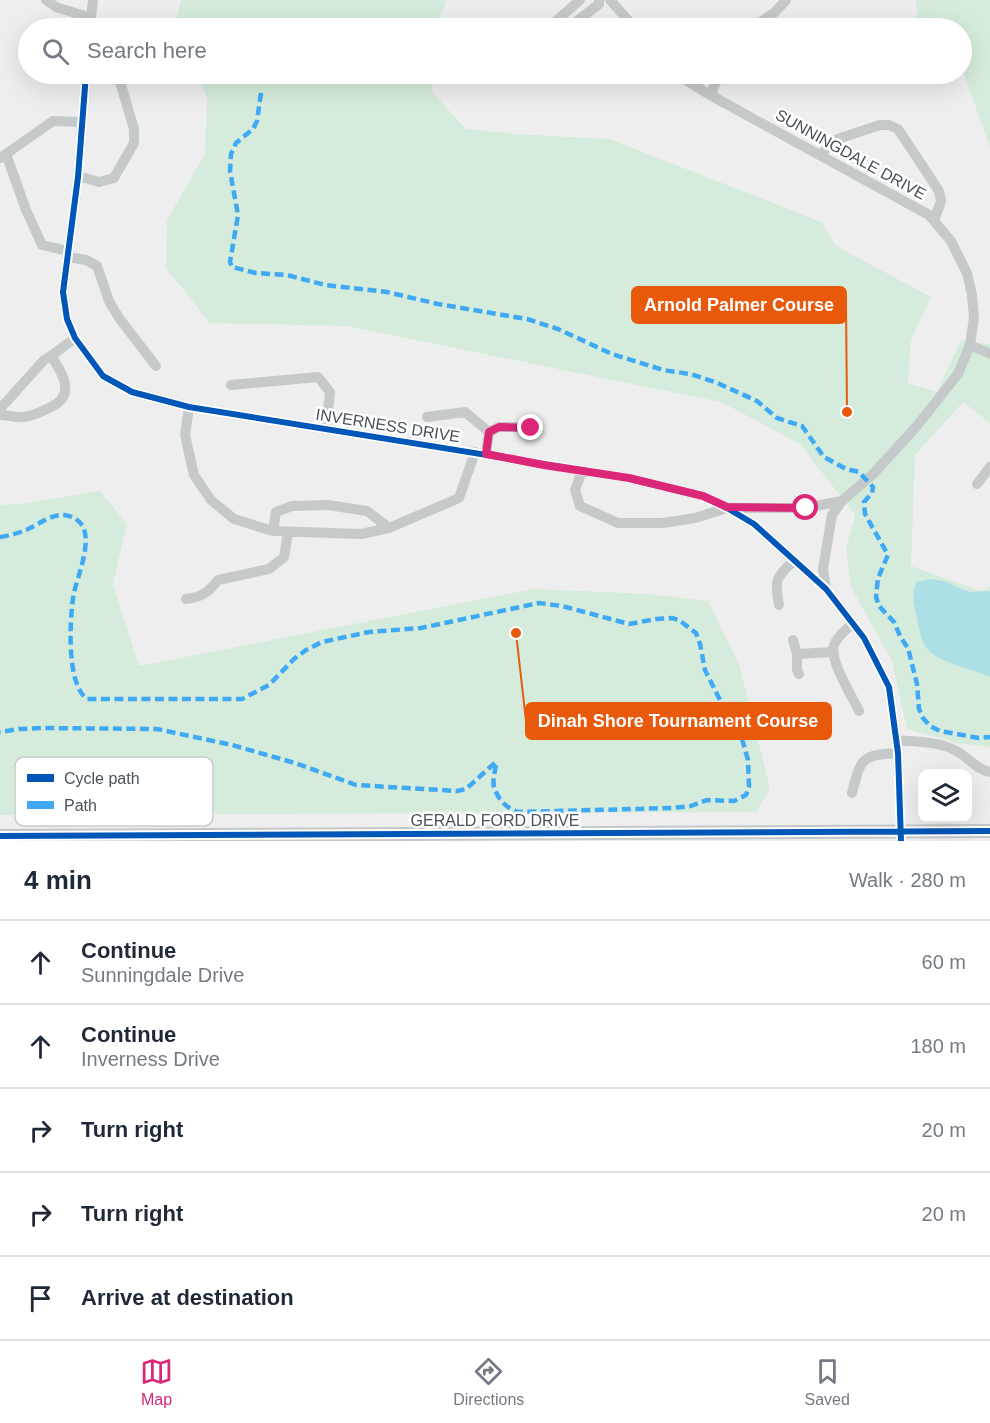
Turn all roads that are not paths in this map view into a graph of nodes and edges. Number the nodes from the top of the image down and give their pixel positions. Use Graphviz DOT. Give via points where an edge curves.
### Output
graph roads {
  1 [pos="46,0"];
  2 [pos="93,0"];
  3 [pos="580,0"];
  4 [pos="599,0"];
  5 [pos="610,0"];
  6 [pos="786,0"];
  7 [pos="567,10"];
  8 [pos="80,18"];
  9 [pos="91,18"];
  10 [pos="559,18"];
  11 [pos="570,18"];
  12 [pos="581,18"];
  13 [pos="626,18"];
  14 [pos="766,18"];
  15 [pos="85,84"];
  16 [pos="119,84"];
  17 [pos="692,84"];
  18 [pos="715,84"];
  19 [pos="710,95"];
  20 [pos="81,122"];
  21 [pos="821,154"];
  22 [pos="3,156"];
  23 [pos="78,176"];
  24 [pos="934,220"];
  25 [pos="68,254"];
  26 [pos="75,338"];
  27 [pos="970,345"];
  28 [pos="990,354"];
  29 [pos="51,356"];
  30 [pos="156,366"];
  31 [pos="231,385"];
  32 [pos="189,407"];
  33 [pos="0,409"];
  34 [pos="0,414"];
  35 [pos="427,417"];
  36 [pos="326,428"];
  37 [pos="531,428"];
  38 [pos="489,432"];
  39 [pos="480,453"];
  40 [pos="990,467"];
  41 [pos="582,471"];
  42 [pos="977,484"];
  43 [pos="842,501"];
  44 [pos="727,507"];
  45 [pos="389,528"];
  46 [pos="273,531"];
  47 [pos="288,532"];
  48 [pos="794,560"];
  49 [pos="826,589"];
  50 [pos="186,599"];
  51 [pos="779,605"];
  52 [pos="853,623"];
  53 [pos="793,640"];
  54 [pos="833,652"];
  55 [pos="797,654"];
  56 [pos="798,674"];
  57 [pos="859,711"];
  58 [pos="897,740"];
  59 [pos="898,753"];
  60 [pos="990,772"];
  61 [pos="852,793"];
  62 [pos="990,831"];
  63 [pos="0,836"];
  64 [pos="900,836"];
  1 -- 8 [label="street"];
  2 -- 9 [label="street"];
  3 -- 7 [label="street"];
  4 -- 12 [label="street"];
  5 -- 13 [label="street"];
  6 -- 14 [label="street"];
  7 -- 10 [label="street"];
  7 -- 11 [label="street"];
  15 -- 20 [label="street, INVERNESS DRIVE"];
  16 -- 23 [label="street" via="134,129 134,143 114,178 99,183"];
  17 -- 19 [label="street, SUNNINGDALE DRIVE"];
  18 -- 19 [label="street"];
  19 -- 21 [label="street, SUNNINGDALE DRIVE"];
  20 -- 22 [label="street" via="54,121"];
  20 -- 23 [label="street, INVERNESS DRIVE"];
  21 -- 24 [label="street, SUNNINGDALE DRIVE"];
  21 -- 24 [label="street" via="832,141 880,125 892,125 939,191 941,201"];
  22 -- 25 [label="street" via="42,245"];
  23 -- 25 [label="street, INVERNESS DRIVE"];
  24 -- 27 [label="street, SUNNINGDALE DRIVE" via="951,241 967,273 974,318"];
  25 -- 26 [label="street, INVERNESS DRIVE" via="63,292"];
  25 -- 30 [label="street" via="97,266 118,318"];
  26 -- 29 [label="street"];
  26 -- 32 [label="street, INVERNESS DRIVE" via="103,376 132,392"];
  27 -- 28 [label="street"];
  27 -- 43 [label="street, SUNNINGDALE DRIVE" via="958,374 916,427"];
  29 -- 33 [label="street"];
  29 -- 34 [label="street" via="64,379 66,391 60,403 23,417"];
  31 -- 36 [label="street" via="318,377 330,392"];
  32 -- 36 [label="street, INVERNESS DRIVE"];
  32 -- 46 [label="street" via="185,435 194,475 211,500 234,519"];
  35 -- 38 [label="street" via="465,412"];
  36 -- 39 [label="street, INVERNESS DRIVE"];
  37 -- 38 [label="street" via="499,427"];
  38 -- 39 [label="street"];
  39 -- 41 [label="street, INVERNESS DRIVE"];
  39 -- 45 [label="street" via="459,498"];
  40 -- 42 [label="street"];
  41 -- 44 [label="street, INVERNESS DRIVE" via="703,496"];
  41 -- 44 [label="street" via="575,490 580,506 618,523 663,523"];
  43 -- 44 [label="street" via="806,508"];
  43 -- 49 [label="street, SUNNINGDALE DRIVE" via="832,515 823,569"];
  44 -- 48 [label="street, INVERNESS DRIVE" via="754,524"];
  45 -- 46 [label="street" via="367,511 328,505 292,506 276,512"];
  45 -- 47 [label="street" via="361,534"];
  46 -- 47 [label="street"];
  47 -- 50 [label="street" via="284,557 269,570 218,580 209,592"];
  48 -- 49 [label="street, INVERNESS DRIVE"];
  48 -- 51 [label="street" via="775,583"];
  49 -- 52 [label="street, INVERNESS DRIVE"];
  52 -- 54 [label="street" via="837,639"];
  52 -- 58 [label="street, INVERNESS DRIVE" via="889,687"];
  53 -- 55 [label="street"];
  54 -- 55 [label="street"];
  54 -- 57 [label="street"];
  55 -- 56 [label="street"];
  58 -- 59 [label="street, INVERNESS DRIVE"];
  58 -- 60 [label="street" via="935,743"];
  59 -- 61 [label="street" via="875,754 862,762"];
  59 -- 64 [label="street, INVERNESS DRIVE"];
  62 -- 64 [label="main road, GERALD FORD DRIVE"];
  63 -- 64 [label="main road, GERALD FORD DRIVE"];
}
